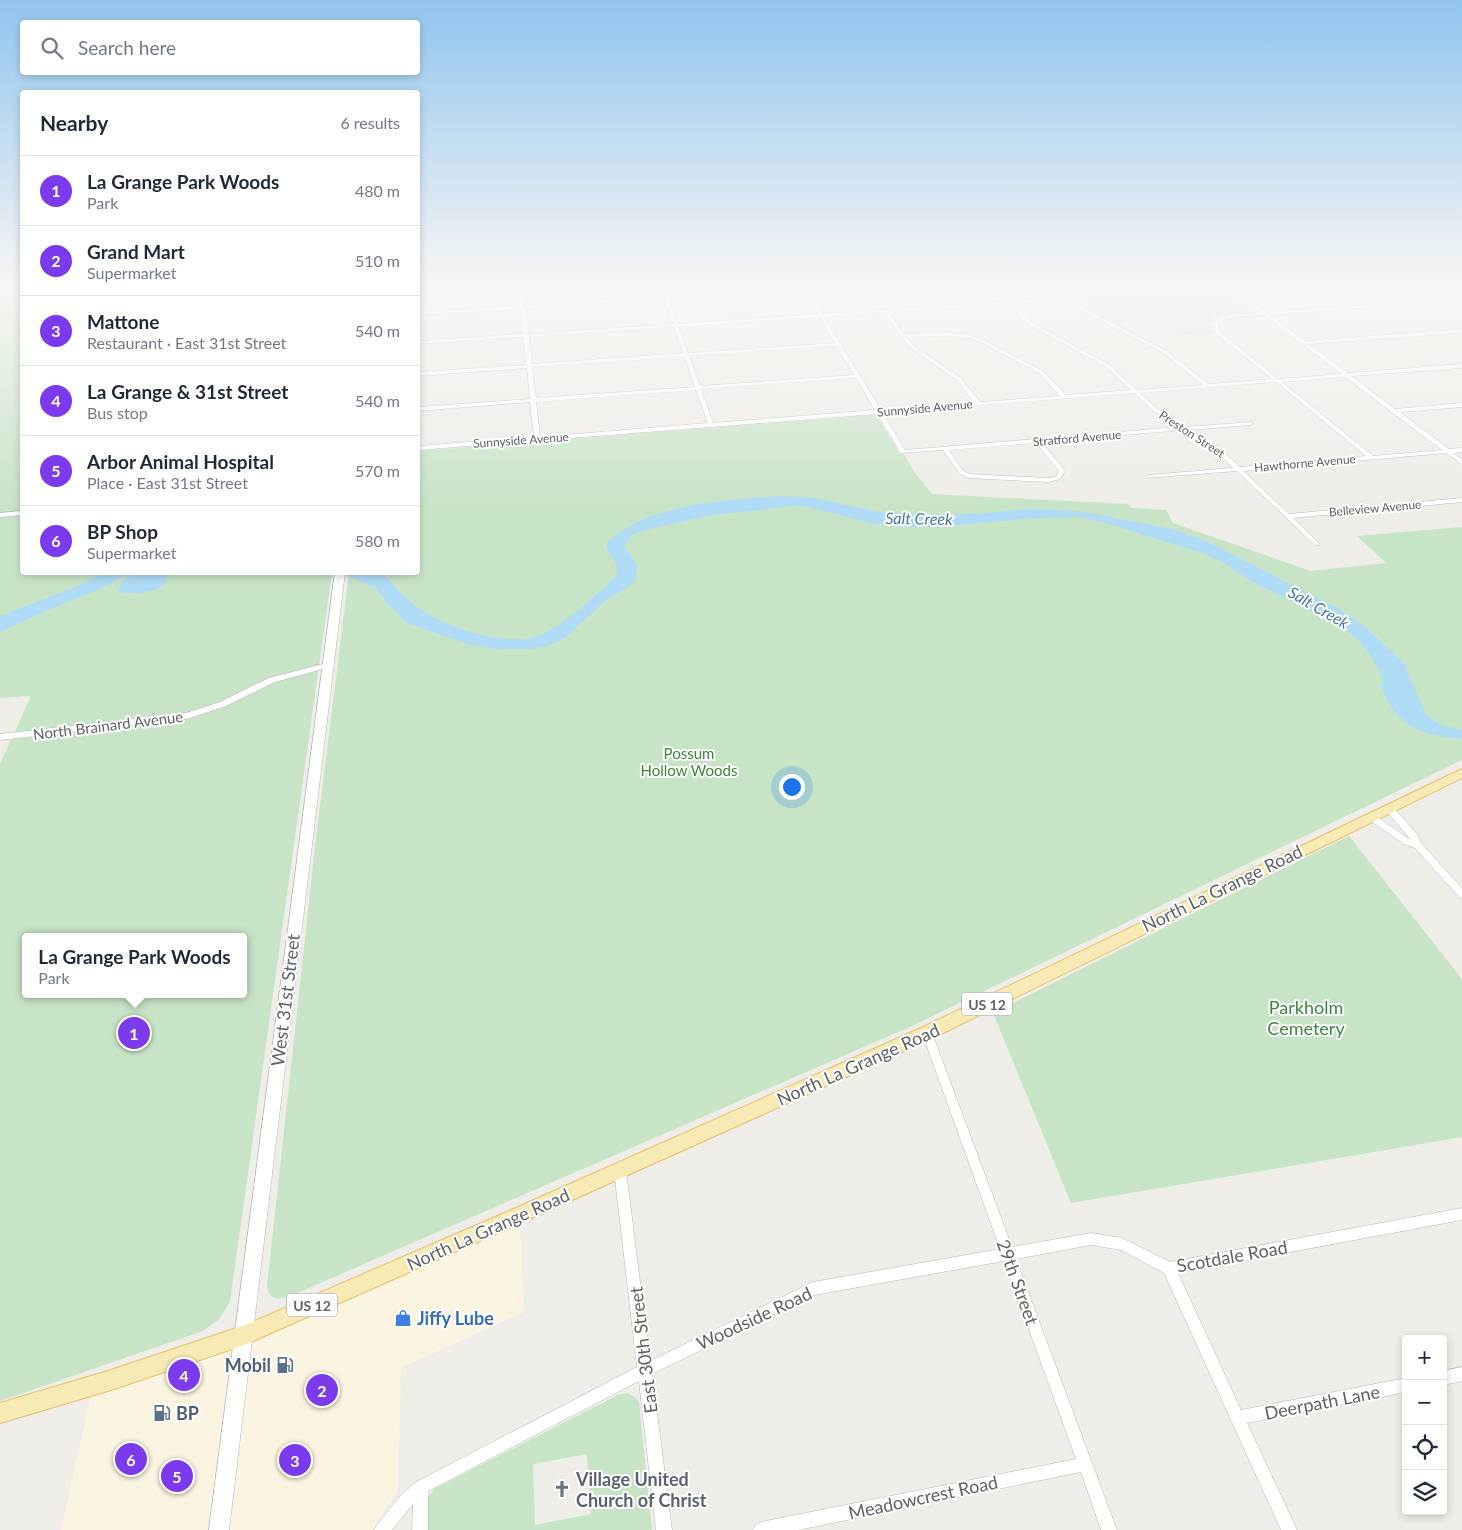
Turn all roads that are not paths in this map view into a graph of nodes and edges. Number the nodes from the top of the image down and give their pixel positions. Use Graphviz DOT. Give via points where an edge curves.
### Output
graph roads {
  1 [pos="528,360"];
  2 [pos="615,360"];
  3 [pos="688,360"];
  4 [pos="848,360"];
  5 [pos="930,360"];
  6 [pos="1019,360"];
  7 [pos="1098,360"];
  8 [pos="1177,360"];
  9 [pos="1253,360"];
  10 [pos="1326,360"];
  11 [pos="1462,366"];
  12 [pos="529,367"];
  13 [pos="420,374"];
  14 [pos="1346,375"];
  15 [pos="857,376"];
  16 [pos="1278,381"];
  17 [pos="1208,386"];
  18 [pos="698,388"];
  19 [pos="1134,391"];
  20 [pos="1064,397"];
  21 [pos="533,401"];
  22 [pos="978,404"];
  23 [pos="1462,405"];
  24 [pos="420,409"];
  25 [pos="1394,411"];
  26 [pos="879,412"];
  27 [pos="1250,423"];
  28 [pos="711,425"];
  29 [pos="1186,429"];
  30 [pos="537,439"];
  31 [pos="1038,441"];
  32 [pos="420,448"];
  33 [pos="945,449"];
  34 [pos="1462,450"];
  35 [pos="1447,451"];
  36 [pos="903,452"];
  37 [pos="1372,458"];
  38 [pos="1462,462"];
  39 [pos="1240,469"];
  40 [pos="1148,477"];
  41 [pos="1462,500"];
  42 [pos="20,513"];
  43 [pos="0,515"];
  44 [pos="1288,516"];
  45 [pos="1317,544"];
  46 [pos="340,575"];
  47 [pos="327,665"];
  48 [pos="0,737"];
  49 [pos="1462,773"];
  50 [pos="1389,808"];
  51 [pos="1371,816"];
  52 [pos="1418,846"];
  53 [pos="1462,894"];
  54 [pos="927,1033"];
  55 [pos="620,1170"];
  56 [pos="1462,1214"];
  57 [pos="1008,1254"];
  58 [pos="1169,1268"];
  59 [pos="244,1335"];
  60 [pos="646,1370"];
  61 [pos="1462,1374"];
  62 [pos="1447,1377"];
  63 [pos="1402,1386"];
  64 [pos="0,1413"];
  65 [pos="1238,1418"];
  66 [pos="1085,1464"];
  67 [pos="421,1487"];
  68 [pos="219,1530"];
  69 [pos="382,1530"];
  70 [pos="420,1530"];
  71 [pos="664,1530"];
  72 [pos="761,1530"];
  73 [pos="1109,1530"];
  74 [pos="1289,1530"];
  1 -- 12 [label="street"];
  2 -- 12 [label="street"];
  3 -- 18 [label="street"];
  4 -- 15 [label="street"];
  5 -- 22 [label="street" via="958,379"];
  6 -- 20 [label="street" via="1041,372"];
  7 -- 19 [label="street, Preston Street"];
  8 -- 17 [label="street"];
  9 -- 16 [label="street"];
  10 -- 14 [label="street"];
  11 -- 14 [label="street, Sunnyside Avenue"];
  12 -- 13 [label="street"];
  12 -- 21 [label="street"];
  14 -- 16 [label="street, Sunnyside Avenue"];
  14 -- 25 [label="street"];
  15 -- 18 [label="street"];
  15 -- 26 [label="street"];
  16 -- 17 [label="street, Sunnyside Avenue"];
  16 -- 37 [label="street"];
  17 -- 19 [label="street, Sunnyside Avenue"];
  18 -- 21 [label="street"];
  18 -- 28 [label="street"];
  19 -- 20 [label="street, Sunnyside Avenue"];
  19 -- 29 [label="street, Preston Street" via="1154,409"];
  20 -- 22 [label="street, Sunnyside Avenue"];
  21 -- 24 [label="street"];
  21 -- 30 [label="street"];
  22 -- 26 [label="street, Sunnyside Avenue"];
  23 -- 25 [label="street"];
  25 -- 35 [label="street"];
  26 -- 28 [label="street, Sunnyside Avenue"];
  26 -- 36 [label="street"];
  27 -- 29 [label="street, Stratford Avenue"];
  28 -- 30 [label="street, Sunnyside Avenue"];
  29 -- 31 [label="street, Stratford Avenue"];
  29 -- 39 [label="street, Preston Street" via="1212,445"];
  30 -- 32 [label="street, Sunnyside Avenue"];
  31 -- 33 [label="street, Stratford Avenue"];
  31 -- 33 [label="street" via="1062,471 1058,478 968,476 961,472"];
  33 -- 36 [label="street, Stratford Avenue"];
  34 -- 35 [label="street, Hawthorne Avenue"];
  35 -- 37 [label="street, Hawthorne Avenue"];
  35 -- 38 [label="street"];
  37 -- 39 [label="street, Hawthorne Avenue"];
  39 -- 40 [label="street, Hawthorne Avenue"];
  39 -- 44 [label="street, Preston Street"];
  41 -- 44 [label="street, Belleview Avenue"];
  42 -- 43 [label="street"];
  44 -- 45 [label="street, Preston Street"];
  46 -- 47 [label="main road, West 31st Street"];
  47 -- 48 [label="street, North Brainard Avenue" via="272,680 223,704 187,716"];
  47 -- 59 [label="main road, West 31st Street"];
  49 -- 50 [label="main road, North La Grange Road / US 12"];
  50 -- 51 [label="main road, North La Grange Road / US 12"];
  50 -- 52 [label="street" via="1414,836"];
  51 -- 52 [label="street" via="1407,842"];
  51 -- 54 [label="main road, North La Grange Road / US 12"];
  52 -- 53 [label="street"];
  54 -- 55 [label="main road, North La Grange Road / US 12"];
  54 -- 57 [label="street, 29th Street"];
  55 -- 59 [label="main road, North La Grange Road / US 12"];
  55 -- 60 [label="street, East 30th Street"];
  56 -- 58 [label="street, Scotdale Road"];
  57 -- 58 [label="street, Woodside Road" via="1091,1239 1122,1244"];
  57 -- 60 [label="street, Woodside Road" via="814,1289"];
  57 -- 66 [label="street, 29th Street"];
  58 -- 65 [label="street, Scotdale Road"];
  59 -- 64 [label="main road, US 12"];
  59 -- 68 [label="main road, West 31st Street"];
  60 -- 67 [label="street, Woodside Road"];
  60 -- 71 [label="street, East 30th Street"];
  61 -- 62 [label="street"];
  63 -- 65 [label="street, Deerpath Lane"];
  65 -- 74 [label="street, Scotdale Road"];
  66 -- 72 [label="street, Meadowcrest Road"];
  66 -- 73 [label="street, 29th Street"];
  67 -- 69 [label="street, Woodside Road"];
  67 -- 70 [label="street"];
}
